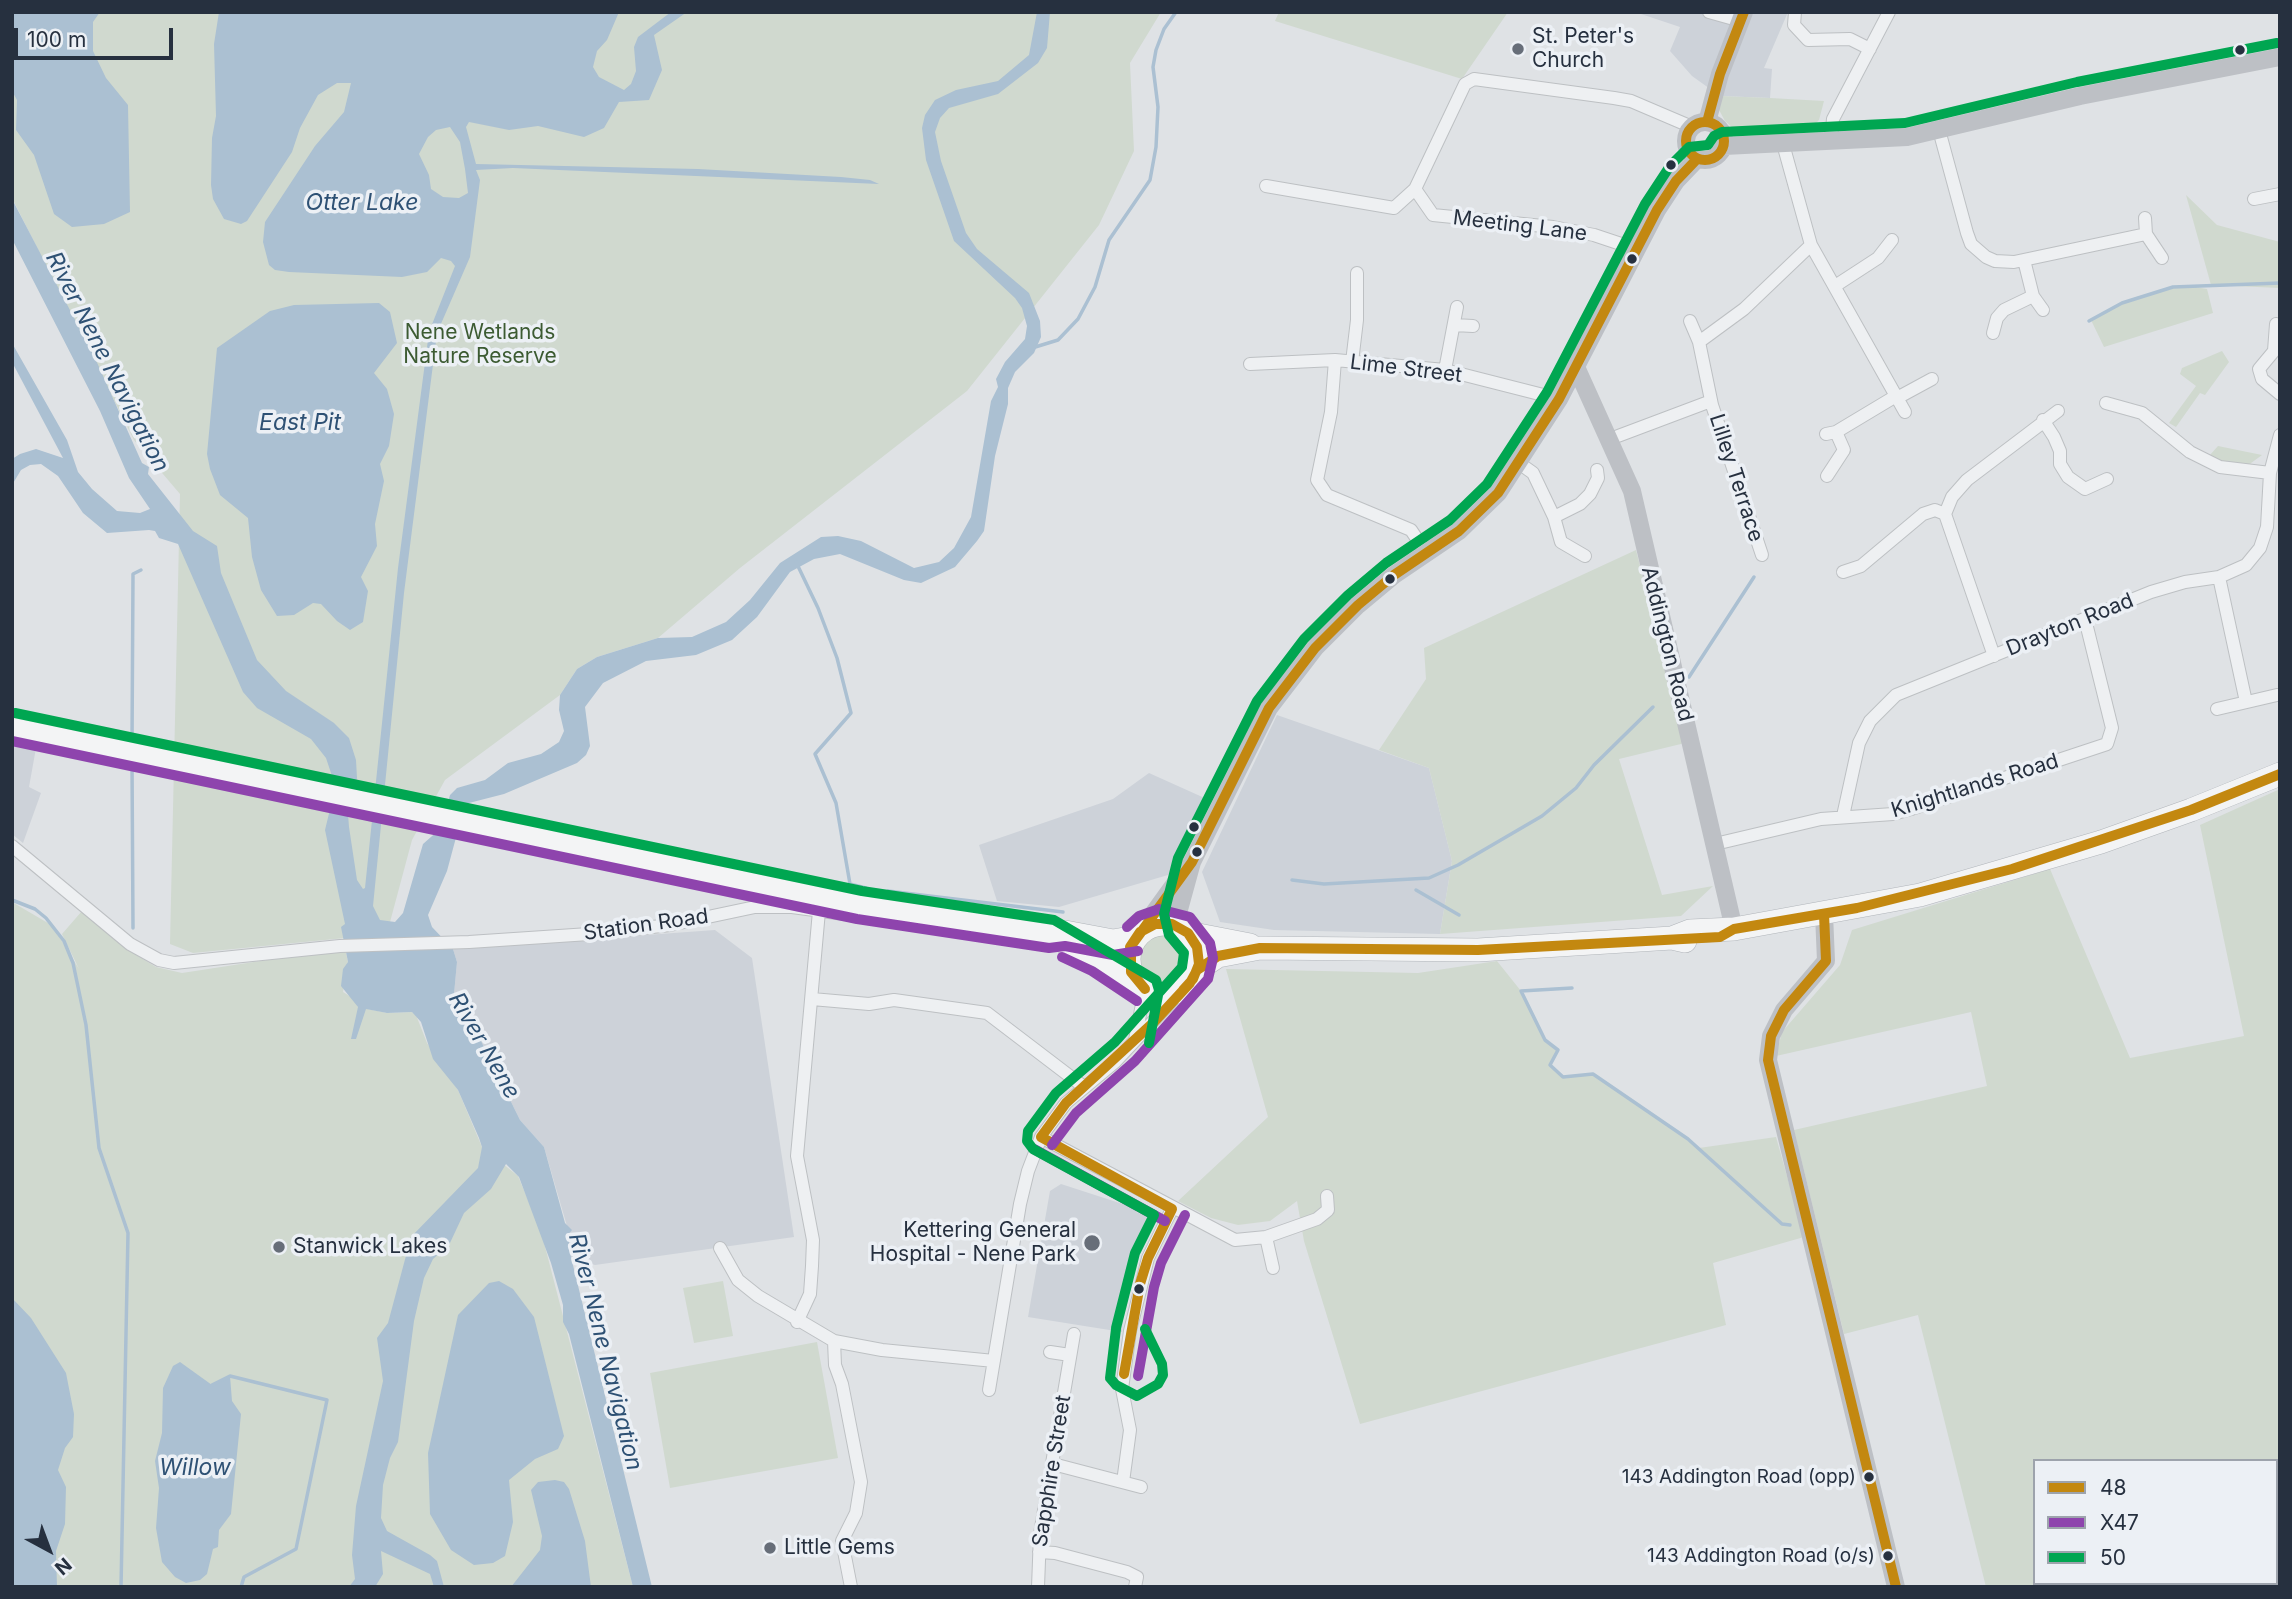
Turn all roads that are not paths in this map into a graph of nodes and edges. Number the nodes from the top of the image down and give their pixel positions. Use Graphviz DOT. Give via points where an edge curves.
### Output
graph roads {
  1 [pos="1709,12"];
  2 [pos="1795,12"];
  3 [pos="1889,12"];
  4 [pos="1743,17"];
  5 [pos="1870,48"];
  6 [pos="2280,57"];
  7 [pos="1699,125"];
  8 [pos="1938,130"];
  9 [pos="1831,138"];
  10 [pos="1783,144"];
  11 [pos="1724,146"];
  12 [pos="1697,159"];
  13 [pos="1266,186"];
  14 [pos="1415,190"];
  15 [pos="2280,194"];
  16 [pos="2255,199"];
  17 [pos="2145,218"];
  18 [pos="2146,234"];
  19 [pos="1892,240"];
  20 [pos="1811,245"];
  21 [pos="1636,249"];
  22 [pos="2162,258"];
  23 [pos="2024,260"];
  24 [pos="1357,273"];
  25 [pos="1835,286"];
  26 [pos="2033,296"];
  27 [pos="1457,307"];
  28 [pos="2043,310"];
  29 [pos="1690,321"];
  30 [pos="2276,324"];
  31 [pos="1454,325"];
  32 [pos="1473,326"];
  33 [pos="1993,333"];
  34 [pos="2278,341"];
  35 [pos="1699,342"];
  36 [pos="1335,360"];
  37 [pos="1352,362"];
  38 [pos="1250,364"];
  39 [pos="1576,367"];
  40 [pos="1445,370"];
  41 [pos="1931,379"];
  42 [pos="2280,394"];
  43 [pos="1897,397"];
  44 [pos="1559,399"];
  45 [pos="1711,401"];
  46 [pos="2106,402"];
  47 [pos="2058,411"];
  48 [pos="1905,412"];
  49 [pos="2043,421"];
  50 [pos="2280,435"];
  51 [pos="1610,439"];
  52 [pos="1519,463"];
  53 [pos="1597,470"];
  54 [pos="2270,472"];
  55 [pos="1827,476"];
  56 [pos="2107,479"];
  57 [pos="1945,514"];
  58 [pos="1554,517"];
  59 [pos="1427,554"];
  60 [pos="1762,555"];
  61 [pos="1585,556"];
  62 [pos="1843,572"];
  63 [pos="2219,577"];
  64 [pos="2085,620"];
  65 [pos="1994,656"];
  66 [pos="2277,695"];
  67 [pos="2246,702"];
  68 [pos="2217,709"];
  69 [pos="12,727"];
  70 [pos="2280,774"];
  71 [pos="1843,816"];
  72 [pos="1715,844"];
  73 [pos="12,846"];
  74 [pos="1192,862"];
  75 [pos="860,905"];
  76 [pos="819,911"];
  77 [pos="1824,914"];
  78 [pos="1734,929"];
  79 [pos="1185,931"];
  80 [pos="1051,934"];
  81 [pos="1138,934"];
  82 [pos="1260,948"];
  83 [pos="1192,978"];
  84 [pos="1140,985"];
  85 [pos="812,999"];
  86 [pos="1135,1040"];
  87 [pos="1084,1087"];
  88 [pos="1041,1137"];
  89 [pos="1327,1196"];
  90 [pos="1172,1209"];
  91 [pos="1266,1237"];
  92 [pos="720,1248"];
  93 [pos="1273,1268"];
  94 [pos="797,1322"];
  95 [pos="1074,1334"];
  96 [pos="834,1341"];
  97 [pos="1050,1352"];
  98 [pos="1070,1356"];
  99 [pos="994,1361"];
  100 [pos="989,1390"];
  101 [pos="1053,1464"];
  102 [pos="1123,1482"];
  103 [pos="1141,1486"];
  104 [pos="1039,1552"];
  105 [pos="851,1587"];
  106 [pos="1038,1587"];
  107 [pos="1135,1587"];
  108 [pos="1896,1587"];
  1 -- 4 [label="street"];
  2 -- 5 [label="street" via="1794,25 1808,40 1850,39"];
  3 -- 5 [label="street"];
  4 -- 7 [label="main road"];
  5 -- 9 [label="street" via="1833,119"];
  6 -- 8 [label="main road" via="2080,96"];
  7 -- 11 [label="main road" via="1722,131"];
  7 -- 12 [label="main road" via="1686,143"];
  7 -- 14 [label="street" via="1614,97 1474,79 1465,85"];
  8 -- 9 [label="main road" via="1907,137"];
  8 -- 23 [label="street" via="1971,244 1995,261"];
  9 -- 10 [label="main road"];
  10 -- 11 [label="main road"];
  10 -- 20 [label="street"];
  11 -- 12 [label="main road" via="1712,160"];
  12 -- 21 [label="main road" via="1676,181"];
  13 -- 14 [label="street" via="1394,208"];
  14 -- 21 [label="street, Meeting Lane" via="1433,215 1553,228"];
  15 -- 16 [label="street"];
  17 -- 18 [label="street"];
  18 -- 22 [label="street"];
  18 -- 23 [label="street"];
  19 -- 25 [label="street" via="1878,258"];
  20 -- 25 [label="street"];
  20 -- 35 [label="street" via="1744,309"];
  21 -- 39 [label="main road"];
  23 -- 26 [label="street"];
  24 -- 37 [label="street"];
  25 -- 43 [label="street"];
  26 -- 28 [label="street"];
  26 -- 33 [label="street" via="2004,310"];
  27 -- 31 [label="street"];
  29 -- 35 [label="street, Lilley Terrace"];
  30 -- 34 [label="street"];
  31 -- 32 [label="street"];
  31 -- 40 [label="street"];
  34 -- 42 [label="street" via="2259,376"];
  35 -- 45 [label="street, Lilley Terrace"];
  36 -- 37 [label="street, Lime Street"];
  36 -- 38 [label="street, Lime Street"];
  36 -- 59 [label="street" via="1331,412 1317,480 1327,495 1411,530"];
  37 -- 40 [label="street, Lime Street"];
  39 -- 44 [label="main road"];
  39 -- 51 [label="main road, Addington Road"];
  40 -- 44 [label="street, Lime Street"];
  41 -- 43 [label="street"];
  43 -- 48 [label="street"];
  43 -- 55 [label="street" via="1831,433 1844,450"];
  44 -- 52 [label="main road"];
  45 -- 51 [label="street"];
  45 -- 60 [label="street, Lilley Terrace"];
  46 -- 54 [label="street" via="2118,410 2142,413 2190,452 2220,467"];
  47 -- 49 [label="street"];
  49 -- 56 [label="street" via="2068,477 2085,489"];
  49 -- 57 [label="street" via="1967,480 1952,496"];
  50 -- 54 [label="street, Drayton Road"];
  51 -- 72 [label="main road, Addington Road" via="1632,491"];
  52 -- 58 [label="street" via="1533,473"];
  52 -- 59 [label="main road" via="1479,514"];
  53 -- 58 [label="street" via="1590,494"];
  54 -- 63 [label="street, Drayton Road" via="2267,527 2260,548 2246,565"];
  57 -- 62 [label="street" via="1935,510 1923,514 1861,566"];
  57 -- 65 [label="street"];
  58 -- 61 [label="street" via="1561,542"];
  59 -- 74 [label="main road" via="1358,605 1284,687 1244,754"];
  63 -- 64 [label="street, Drayton Road" via="2151,592"];
  63 -- 67 [label="street"];
  64 -- 65 [label="street, Drayton Road"];
  64 -- 71 [label="street, Knightlands Road" via="2112,728 2108,744 1893,814"];
  65 -- 71 [label="street, Drayton Road" via="1929,680 1881,707 1859,743"];
  66 -- 67 [label="street"];
  67 -- 68 [label="street"];
  69 -- 75 [label="highway, Station Road"];
  70 -- 77 [label="highway" via="2063,853 1920,895"];
  71 -- 72 [label="street, Knightlands Road"];
  72 -- 78 [label="main road, Addington Road"];
  73 -- 76 [label="street, Station Road" via="130,944 159,960 188,964 340,946 469,942 670,925 755,907"];
  74 -- 79 [label="main road" via="1178,913"];
  74 -- 81 [label="main road"];
  75 -- 76 [label="street, Station Road" via="851,915"];
  75 -- 80 [label="highway, Station Road"];
  76 -- 85 [label="street"];
  77 -- 78 [label="highway"];
  77 -- 108 [label="main road" via="1826,961 1784,1010 1771,1036 1768,1060"];
  78 -- 82 [label="highway" via="1720,937 1682,941 1478,950"];
  79 -- 81 [label="highway" via="1161,923"];
  79 -- 82 [label="highway"];
  79 -- 83 [label="highway" via="1197,947"];
  80 -- 81 [label="highway, Station Road" via="1065,932 1113,941"];
  80 -- 84 [label="highway, Station Road"];
  81 -- 84 [label="highway" via="1128,962"];
  82 -- 83 [label="highway" via="1218,956"];
  83 -- 84 [label="highway" via="1163,994"];
  83 -- 86 [label="street"];
  84 -- 86 [label="street"];
  85 -- 87 [label="street" via="869,1004 894,1000 987,1013"];
  85 -- 94 [label="street" via="797,1156 813,1240 812,1266 810,1294"];
  86 -- 87 [label="street"];
  87 -- 88 [label="street"];
  88 -- 90 [label="street"];
  88 -- 99 [label="street" via="1020,1204"];
  89 -- 91 [label="street" via="1324,1216"];
  90 -- 91 [label="street" via="1235,1240"];
  90 -- 102 [label="street" via="1148,1258 1128,1342 1122,1389 1130,1430"];
  91 -- 93 [label="street"];
  92 -- 94 [label="street" via="738,1280"];
  94 -- 96 [label="street"];
  95 -- 98 [label="street, Sapphire Street"];
  96 -- 99 [label="street"];
  96 -- 105 [label="street" via="835,1365 861,1482 856,1513 842,1541"];
  97 -- 98 [label="street"];
  98 -- 101 [label="street, Sapphire Street"];
  99 -- 100 [label="street"];
  101 -- 102 [label="street"];
  101 -- 104 [label="street, Sapphire Street"];
  102 -- 103 [label="street"];
  104 -- 106 [label="street, Sapphire Street"];
  104 -- 107 [label="street" via="1128,1572 1137,1577"];
}
